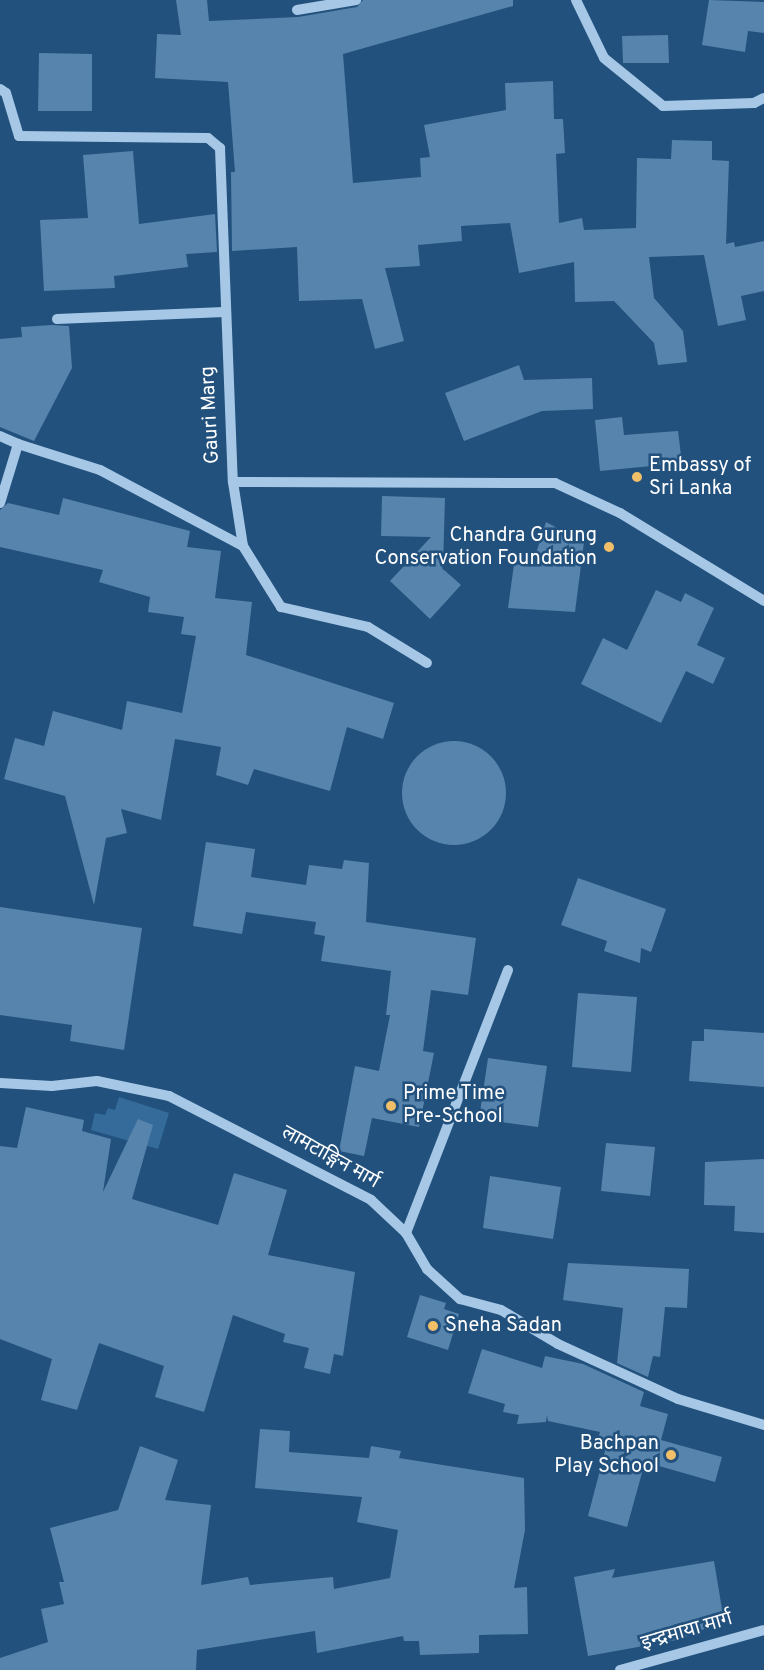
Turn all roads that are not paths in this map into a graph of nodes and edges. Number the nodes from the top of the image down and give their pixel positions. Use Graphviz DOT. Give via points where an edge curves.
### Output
graph roads {
  1 [pos="356,0"];
  2 [pos="576,0"];
  3 [pos="297,10"];
  4 [pos="0,89"];
  5 [pos="764,98"];
  6 [pos="224,312"];
  7 [pos="57,319"];
  8 [pos="0,436"];
  9 [pos="18,444"];
  10 [pos="232,482"];
  11 [pos="0,503"];
  12 [pos="243,546"];
  13 [pos="764,601"];
  14 [pos="427,663"];
  15 [pos="507,970"];
  16 [pos="0,1083"];
  17 [pos="406,1233"];
  18 [pos="764,1425"];
  19 [pos="764,1630"];
  20 [pos="620,1670"];
  1 -- 3 [label="street"];
  2 -- 5 [label="street" via="604,58 663,106 754,103"];
  4 -- 6 [label="street, Gauri Marg" via="6,93 19,136 208,138 220,148"];
  6 -- 7 [label="street"];
  6 -- 10 [label="street, Gauri Marg"];
  8 -- 9 [label="street"];
  9 -- 11 [label="street"];
  9 -- 12 [label="street" via="100,470"];
  10 -- 12 [label="street"];
  10 -- 13 [label="street, Gauri Marg" via="555,483 620,513"];
  12 -- 14 [label="street" via="281,607 368,627"];
  15 -- 17 [label="street"];
  16 -- 17 [label="street, लामटाङ्गिन मार्ग" via="52,1086 97,1081 170,1096 363,1194"];
  17 -- 18 [label="street, लामटाङ्गिन मार्ग" via="427,1269 460,1299 501,1310 558,1344 678,1399"];
  19 -- 20 [label="street, इन्द्रमाया मार्ग"];
}
